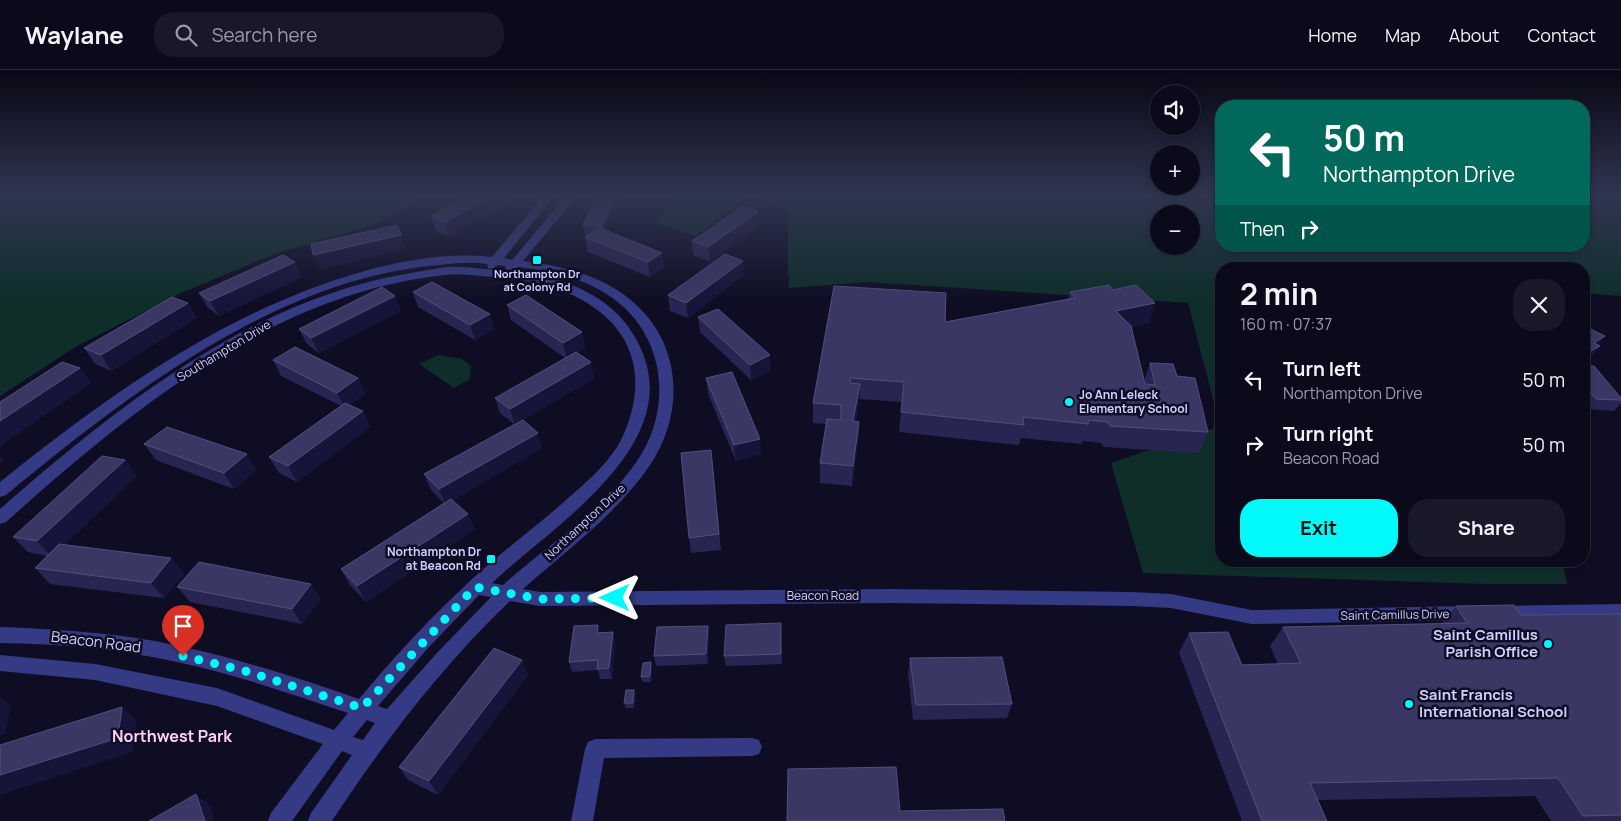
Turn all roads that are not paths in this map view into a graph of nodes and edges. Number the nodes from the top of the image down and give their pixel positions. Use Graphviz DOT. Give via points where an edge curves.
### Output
graph roads {
  1 [pos="521,230"];
  2 [pos="543,230"];
  3 [pos="492,265"];
  4 [pos="512,267"];
  5 [pos="651,331"];
  6 [pos="629,338"];
  7 [pos="0,491"];
  8 [pos="0,518"];
  9 [pos="475,587"];
  10 [pos="508,593"];
  11 [pos="1171,601"];
  12 [pos="1621,611"];
  13 [pos="0,635"];
  14 [pos="0,663"];
  15 [pos="362,708"];
  16 [pos="390,720"];
  17 [pos="336,740"];
  18 [pos="752,747"];
  19 [pos="367,751"];
  20 [pos="279,821"];
  21 [pos="320,821"];
  22 [pos="582,821"];
  1 -- 3 [label="street"];
  2 -- 4 [label="street"];
  3 -- 4 [label="street, Northampton Drive"];
  3 -- 7 [label="street, Southampton Drive" via="454,259 373,271 330,283 284,302 189,353 103,409"];
  3 -- 8 [label="street, Southampton Drive" via="376,282 337,293 296,310 205,360 123,415"];
  4 -- 5 [label="street, Northampton Drive" via="562,271 602,286 625,301"];
  4 -- 6 [label="street, Northampton Drive" via="584,296 606,310"];
  5 -- 6 [label="street"];
  5 -- 10 [label="street, Northampton Drive" via="657,338 669,385 657,438 639,469 617,494"];
  6 -- 9 [label="street, Northampton Drive" via="634,344 643,387 636,420 623,449 594,484"];
  9 -- 10 [label="street, Beacon Road"];
  9 -- 15 [label="street, Northampton Drive"];
  10 -- 11 [label="street, Beacon Road" via="540,599 891,596"];
  10 -- 16 [label="street, Northampton Drive"];
  11 -- 12 [label="street, Saint Camillus Drive" via="1252,617"];
  13 -- 15 [label="street, Beacon Road" via="45,636 147,648 202,659"];
  14 -- 17 [label="street" via="95,672 217,698"];
  15 -- 16 [label="street, Beacon Road"];
  15 -- 17 [label="street, Northampton Drive"];
  16 -- 19 [label="street, Northampton Drive"];
  17 -- 19 [label="street"];
  17 -- 20 [label="street, Northampton Drive"];
  18 -- 22 [label="street" via="595,749"];
  19 -- 21 [label="street, Northampton Drive"];
}
